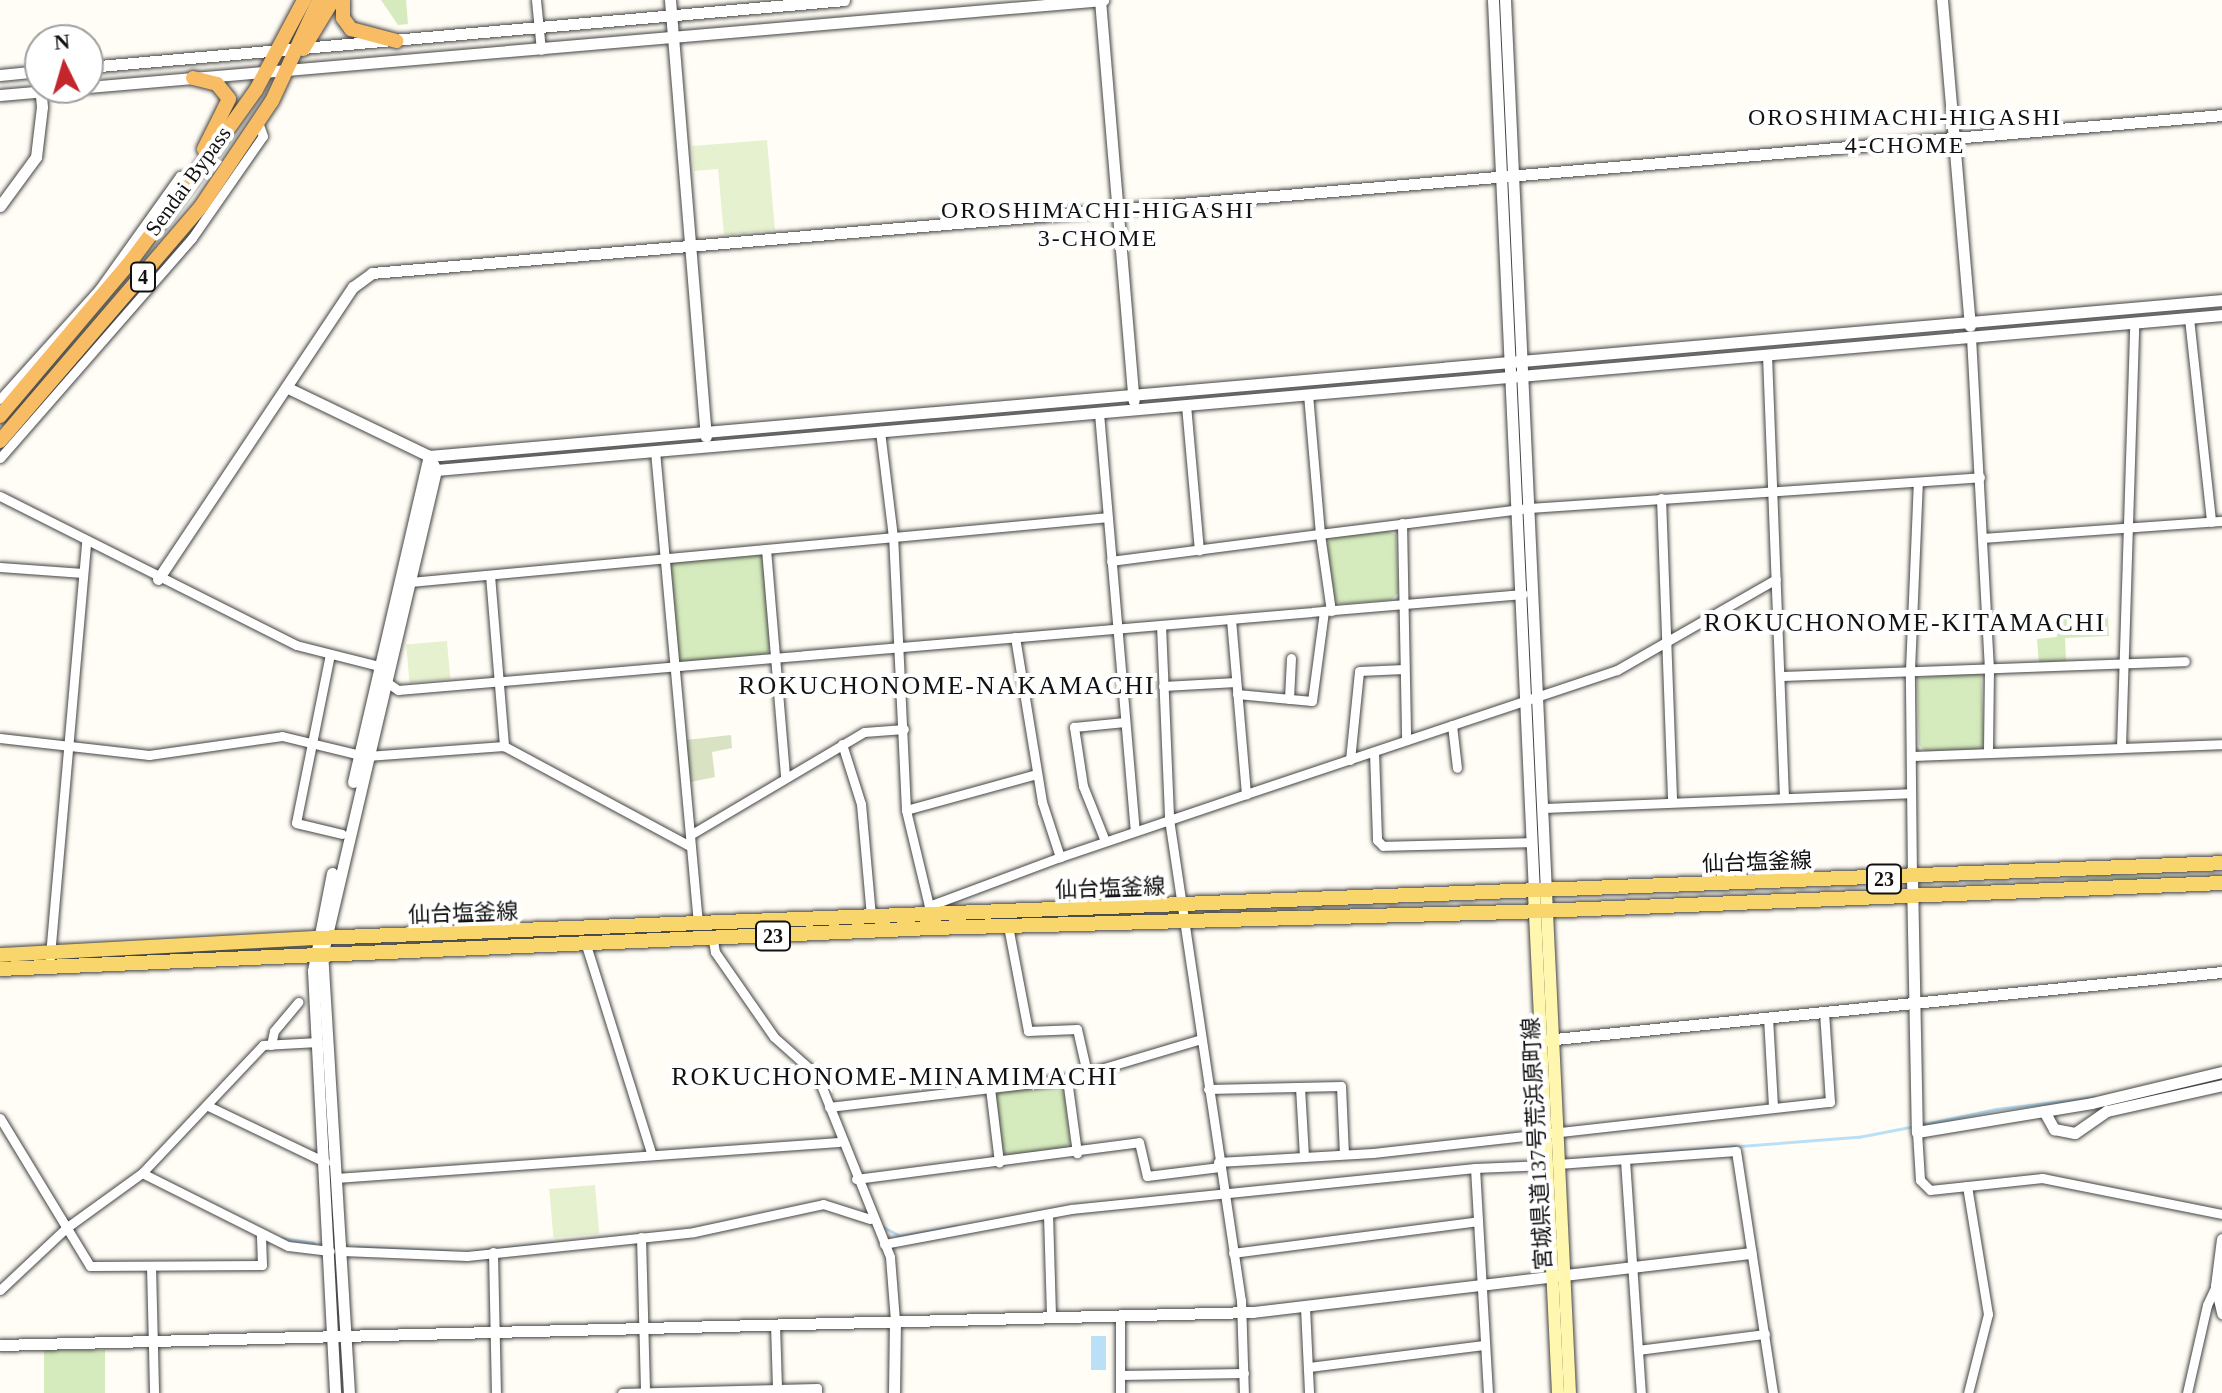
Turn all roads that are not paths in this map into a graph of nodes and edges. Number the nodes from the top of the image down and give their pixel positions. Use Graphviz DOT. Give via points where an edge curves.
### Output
graph roads {
  1 [pos="304,0"];
  2 [pos="319,0"];
  3 [pos="333,0"];
  4 [pos="343,0"];
  5 [pos="536,0"];
  6 [pos="670,0"];
  7 [pos="844,0"];
  8 [pos="1101,0"];
  9 [pos="1493,0"];
  10 [pos="1505,0"];
  11 [pos="1942,0"];
  12 [pos="672,15"];
  13 [pos="538,27"];
  14 [pos="674,37"];
  15 [pos="396,41"];
  16 [pos="541,50"];
  17 [pos="299,51"];
  18 [pos="276,53"];
  19 [pos="104,66"];
  20 [pos="288,68"];
  21 [pos="266,71"];
  22 [pos="24,73"];
  23 [pos="0,75"];
  24 [pos="193,78"];
  25 [pos="104,86"];
  26 [pos="24,93"];
  27 [pos="0,95"];
  28 [pos="39,104"];
  29 [pos="2222,115"];
  30 [pos="258,122"];
  31 [pos="1954,137"];
  32 [pos="202,165"];
  33 [pos="1508,175"];
  34 [pos="193,178"];
  35 [pos="1,204"];
  36 [pos="1117,210"];
  37 [pos="689,245"];
  38 [pos="2222,300"];
  39 [pos="2222,315"];
  40 [pos="2189,318"];
  41 [pos="1970,322"];
  42 [pos="2134,323"];
  43 [pos="1971,337"];
  44 [pos="1767,355"];
  45 [pos="1515,361"];
  46 [pos="1521,376"];
  47 [pos="1508,377"];
  48 [pos="288,388"];
  49 [pos="1134,394"];
  50 [pos="1308,394"];
  51 [pos="0,399"];
  52 [pos="1186,405"];
  53 [pos="1135,409"];
  54 [pos="1099,413"];
  55 [pos="0,416"];
  56 [pos="705,431"];
  57 [pos="880,431"];
  58 [pos="0,441"];
  59 [pos="707,446"];
  60 [pos="655,451"];
  61 [pos="429,456"];
  62 [pos="0,458"];
  63 [pos="436,470"];
  64 [pos="1980,477"];
  65 [pos="1918,482"];
  66 [pos="1773,489"];
  67 [pos="0,496"];
  68 [pos="1661,498"];
  69 [pos="1524,508"];
  70 [pos="1107,517"];
  71 [pos="2217,522"];
  72 [pos="1402,523"];
  73 [pos="2129,527"];
  74 [pos="1320,534"];
  75 [pos="893,537"];
  76 [pos="1983,538"];
  77 [pos="86,541"];
  78 [pos="766,549"];
  79 [pos="1199,550"];
  80 [pos="663,558"];
  81 [pos="1111,561"];
  82 [pos="0,567"];
  83 [pos="83,573"];
  84 [pos="490,575"];
  85 [pos="158,579"];
  86 [pos="1776,579"];
  87 [pos="409,582"];
  88 [pos="1523,594"];
  89 [pos="1402,604"];
  90 [pos="1327,611"];
  91 [pos="1231,619"];
  92 [pos="1161,625"];
  93 [pos="1117,629"];
  94 [pos="1015,637"];
  95 [pos="1666,640"];
  96 [pos="902,647"];
  97 [pos="330,654"];
  98 [pos="775,658"];
  99 [pos="1291,658"];
  100 [pos="2185,661"];
  101 [pos="2125,664"];
  102 [pos="379,666"];
  103 [pos="674,666"];
  104 [pos="1989,668"];
  105 [pos="1404,669"];
  106 [pos="1910,670"];
  107 [pos="1780,676"];
  108 [pos="385,681"];
  109 [pos="499,681"];
  110 [pos="1236,682"];
  111 [pos="1163,686"];
  112 [pos="1237,694"];
  113 [pos="1533,698"];
  114 [pos="1289,699"];
  115 [pos="1125,722"];
  116 [pos="1452,725"];
  117 [pos="904,729"];
  118 [pos="0,738"];
  119 [pos="1406,740"];
  120 [pos="842,744"];
  121 [pos="2222,744"];
  122 [pos="310,745"];
  123 [pos="68,746"];
  124 [pos="504,746"];
  125 [pos="2121,747"];
  126 [pos="1374,752"];
  127 [pos="1988,753"];
  128 [pos="364,756"];
  129 [pos="1911,756"];
  130 [pos="1350,760"];
  131 [pos="1457,768"];
  132 [pos="1037,774"];
  133 [pos="785,776"];
  134 [pos="1911,793"];
  135 [pos="1246,794"];
  136 [pos="1784,798"];
  137 [pos="1672,802"];
  138 [pos="1542,808"];
  139 [pos="906,810"];
  140 [pos="1169,819"];
  141 [pos="1135,830"];
  142 [pos="342,834"];
  143 [pos="690,840"];
  144 [pos="1105,841"];
  145 [pos="1532,842"];
  146 [pos="1060,857"];
  147 [pos="2222,863"];
  148 [pos="1912,878"];
  149 [pos="2222,883"];
  150 [pos="1540,893"];
  151 [pos="1909,894"];
  152 [pos="1184,907"];
  153 [pos="1541,911"];
  154 [pos="930,916"];
  155 [pos="871,917"];
  156 [pos="1184,923"];
  157 [pos="698,925"];
  158 [pos="1008,926"];
  159 [pos="321,938"];
  160 [pos="713,940"];
  161 [pos="586,945"];
  162 [pos="0,955"];
  163 [pos="318,956"];
  164 [pos="49,960"];
  165 [pos="0,969"];
  166 [pos="2222,972"];
  167 [pos="298,1002"];
  168 [pos="1912,1003"];
  169 [pos="1824,1012"];
  170 [pos="1768,1017"];
  171 [pos="1201,1039"];
  172 [pos="1546,1040"];
  173 [pos="318,1042"];
  174 [pos="271,1045"];
  175 [pos="2222,1072"];
  176 [pos="1087,1073"];
  177 [pos="1067,1079"];
  178 [pos="2222,1085"];
  179 [pos="1300,1087"];
  180 [pos="990,1088"];
  181 [pos="1208,1089"];
  182 [pos="208,1106"];
  183 [pos="829,1107"];
  184 [pos="1773,1107"];
  185 [pos="2044,1111"];
  186 [pos="0,1118"];
  187 [pos="1551,1132"];
  188 [pos="1917,1132"];
  189 [pos="839,1142"];
  190 [pos="1077,1153"];
  191 [pos="1344,1154"];
  192 [pos="652,1155"];
  193 [pos="1304,1157"];
  194 [pos="1625,1160"];
  195 [pos="325,1162"];
  196 [pos="999,1162"];
  197 [pos="1218,1164"];
  198 [pos="1552,1165"];
  199 [pos="1475,1168"];
  200 [pos="142,1173"];
  201 [pos="336,1178"];
  202 [pos="856,1179"];
  203 [pos="1967,1186"];
  204 [pos="1222,1195"];
  205 [pos="1048,1214"];
  206 [pos="2222,1214"];
  207 [pos="870,1219"];
  208 [pos="1478,1221"];
  209 [pos="66,1228"];
  210 [pos="261,1234"];
  211 [pos="641,1237"];
  212 [pos="2222,1239"];
  213 [pos="884,1244"];
  214 [pos="336,1251"];
  215 [pos="493,1252"];
  216 [pos="1233,1253"];
  217 [pos="1751,1253"];
  218 [pos="151,1266"];
  219 [pos="1632,1268"];
  220 [pos="1557,1277"];
  221 [pos="1480,1286"];
  222 [pos="2216,1286"];
  223 [pos="0,1290"];
  224 [pos="1305,1307"];
  225 [pos="1243,1313"];
  226 [pos="2222,1313"];
  227 [pos="1120,1316"];
  228 [pos="1051,1317"];
  229 [pos="895,1321"];
  230 [pos="775,1324"];
  231 [pos="644,1326"];
  232 [pos="495,1328"];
  233 [pos="347,1334"];
  234 [pos="1765,1334"];
  235 [pos="333,1335"];
  236 [pos="154,1339"];
  237 [pos="0,1345"];
  238 [pos="1484,1345"];
  239 [pos="1638,1350"];
  240 [pos="1309,1367"];
  241 [pos="1244,1373"];
  242 [pos="1120,1375"];
  243 [pos="777,1389"];
  244 [pos="154,1393"];
  245 [pos="335,1393"];
  246 [pos="349,1393"];
  247 [pos="496,1393"];
  248 [pos="622,1393"];
  249 [pos="645,1393"];
  250 [pos="817,1393"];
  251 [pos="894,1393"];
  252 [pos="1120,1393"];
  253 [pos="1244,1393"];
  254 [pos="1309,1393"];
  255 [pos="1488,1393"];
  256 [pos="1558,1393"];
  257 [pos="1570,1393"];
  258 [pos="1641,1393"];
  259 [pos="1773,1393"];
  260 [pos="1968,1393"];
  261 [pos="2187,1393"];
  1 -- 18 [label="highway, Sendai Bypass / 4"];
  2 -- 17 [label="highway, 4"];
  3 -- 17 [label="highway, 4"];
  4 -- 15 [label="highway" via="351,29"];
  5 -- 13 [label="street"];
  6 -- 12 [label="street"];
  7 -- 12 [label="street"];
  8 -- 14 [label="street"];
  8 -- 36 [label="street"];
  9 -- 33 [label="street"];
  10 -- 33 [label="street"];
  11 -- 31 [label="street"];
  12 -- 13 [label="street"];
  12 -- 14 [label="street"];
  13 -- 15 [label="street"];
  13 -- 16 [label="street"];
  14 -- 16 [label="street"];
  14 -- 37 [label="street"];
  15 -- 17 [label="street"];
  16 -- 20 [label="street"];
  17 -- 18 [label="street"];
  17 -- 20 [label="highway, 4"];
  18 -- 19 [label="street"];
  18 -- 21 [label="highway, Sendai Bypass / 4"];
  20 -- 21 [label="street"];
  20 -- 30 [label="highway, Sendai Bypass / 4"];
  21 -- 24 [label="street"];
  21 -- 32 [label="highway, Sendai Bypass / 4"];
  22 -- 23 [label="street"];
  24 -- 25 [label="street"];
  24 -- 32 [label="highway" via="222,87 230,102 205,146"];
  26 -- 27 [label="street"];
  28 -- 35 [label="street" via="36,157"];
  29 -- 31 [label="street"];
  30 -- 58 [label="highway, Sendai Bypass / 4" via="202,205"];
  30 -- 62 [label="street" via="263,136 192,238"];
  31 -- 33 [label="street"];
  31 -- 41 [label="street"];
  32 -- 34 [label="highway, Sendai Bypass / 4"];
  33 -- 36 [label="street"];
  33 -- 45 [label="street"];
  34 -- 51 [label="street" via="180,176 99,289"];
  34 -- 55 [label="highway, Sendai Bypass / 4"];
  36 -- 37 [label="street"];
  36 -- 49 [label="street"];
  37 -- 48 [label="street" via="372,273 353,287"];
  37 -- 56 [label="street"];
  38 -- 41 [label="street"];
  39 -- 40 [label="street"];
  40 -- 42 [label="street"];
  40 -- 71 [label="street"];
  41 -- 43 [label="street"];
  41 -- 45 [label="street"];
  42 -- 43 [label="street"];
  42 -- 73 [label="street"];
  43 -- 44 [label="street"];
  43 -- 64 [label="street"];
  44 -- 46 [label="street"];
  44 -- 66 [label="street"];
  45 -- 46 [label="street"];
  45 -- 47 [label="street"];
  45 -- 49 [label="street"];
  46 -- 47 [label="street"];
  46 -- 69 [label="street"];
  47 -- 50 [label="street"];
  47 -- 69 [label="street"];
  48 -- 61 [label="street"];
  48 -- 85 [label="street"];
  49 -- 53 [label="street"];
  49 -- 56 [label="street"];
  50 -- 52 [label="street"];
  50 -- 74 [label="street"];
  52 -- 53 [label="street"];
  52 -- 79 [label="street"];
  53 -- 54 [label="street"];
  54 -- 57 [label="street"];
  54 -- 70 [label="street"];
  56 -- 59 [label="street"];
  56 -- 61 [label="street"];
  57 -- 59 [label="street"];
  57 -- 75 [label="street"];
  59 -- 60 [label="street"];
  60 -- 63 [label="street"];
  60 -- 80 [label="street"];
  61 -- 63 [label="street"];
  61 -- 102 [label="street"];
  63 -- 87 [label="street"];
  64 -- 65 [label="street"];
  64 -- 76 [label="street"];
  65 -- 66 [label="street"];
  65 -- 106 [label="street"];
  66 -- 68 [label="street"];
  66 -- 86 [label="street"];
  67 -- 77 [label="street"];
  68 -- 69 [label="street"];
  68 -- 95 [label="street"];
  69 -- 72 [label="street"];
  69 -- 88 [label="street"];
  69 -- 113 [label="street"];
  70 -- 75 [label="street"];
  70 -- 81 [label="street"];
  71 -- 73 [label="street"];
  72 -- 74 [label="street"];
  72 -- 89 [label="street"];
  73 -- 76 [label="street"];
  73 -- 101 [label="street"];
  74 -- 79 [label="street"];
  74 -- 90 [label="street"];
  75 -- 78 [label="street"];
  75 -- 96 [label="street"];
  76 -- 104 [label="street"];
  77 -- 83 [label="street"];
  77 -- 85 [label="street"];
  78 -- 80 [label="street"];
  78 -- 98 [label="street"];
  79 -- 81 [label="street"];
  80 -- 84 [label="street"];
  80 -- 103 [label="street"];
  81 -- 93 [label="street"];
  82 -- 83 [label="street"];
  83 -- 123 [label="street"];
  84 -- 87 [label="street"];
  84 -- 109 [label="street"];
  85 -- 97 [label="street" via="296,645"];
  86 -- 95 [label="street"];
  86 -- 107 [label="street"];
  87 -- 108 [label="street"];
  88 -- 89 [label="street"];
  88 -- 113 [label="street"];
  89 -- 90 [label="street"];
  89 -- 105 [label="street"];
  90 -- 91 [label="street"];
  90 -- 114 [label="street" via="1312,701"];
  91 -- 92 [label="street"];
  91 -- 110 [label="street"];
  92 -- 93 [label="street"];
  92 -- 111 [label="street"];
  93 -- 94 [label="street"];
  93 -- 115 [label="street"];
  94 -- 96 [label="street"];
  94 -- 132 [label="street"];
  95 -- 113 [label="street" via="1617,670"];
  95 -- 137 [label="street"];
  96 -- 98 [label="street"];
  96 -- 117 [label="street"];
  97 -- 102 [label="street"];
  97 -- 122 [label="street"];
  98 -- 103 [label="street"];
  98 -- 133 [label="street"];
  99 -- 114 [label="street"];
  100 -- 101 [label="street"];
  101 -- 104 [label="street"];
  101 -- 125 [label="street"];
  102 -- 108 [label="street"];
  102 -- 128 [label="street"];
  103 -- 109 [label="street"];
  103 -- 143 [label="street"];
  104 -- 106 [label="street"];
  104 -- 127 [label="street"];
  105 -- 119 [label="street"];
  105 -- 130 [label="street" via="1359,671"];
  106 -- 107 [label="street"];
  106 -- 129 [label="street"];
  107 -- 136 [label="street"];
  108 -- 109 [label="street" via="398,690"];
  108 -- 128 [label="street"];
  109 -- 124 [label="street"];
  110 -- 111 [label="street"];
  110 -- 112 [label="street"];
  111 -- 140 [label="street"];
  112 -- 114 [label="street"];
  112 -- 135 [label="street"];
  113 -- 116 [label="street"];
  113 -- 138 [label="street"];
  113 -- 145 [label="street"];
  115 -- 141 [label="street"];
  115 -- 144 [label="street" via="1074,727 1083,786"];
  116 -- 119 [label="street"];
  116 -- 131 [label="street"];
  117 -- 120 [label="street" via="864,732"];
  117 -- 139 [label="street"];
  118 -- 123 [label="street"];
  119 -- 126 [label="street"];
  120 -- 133 [label="street"];
  120 -- 155 [label="street" via="861,804"];
  121 -- 125 [label="street"];
  122 -- 123 [label="street" via="282,736 149,755"];
  122 -- 128 [label="street"];
  122 -- 142 [label="street" via="296,823"];
  123 -- 164 [label="street"];
  124 -- 128 [label="street"];
  124 -- 143 [label="street"];
  125 -- 127 [label="street"];
  126 -- 130 [label="street"];
  126 -- 145 [label="street" via="1377,840 1383,846"];
  127 -- 129 [label="street"];
  128 -- 142 [label="street"];
  128 -- 159 [label="street"];
  129 -- 134 [label="street"];
  130 -- 135 [label="street"];
  132 -- 139 [label="street"];
  132 -- 146 [label="street"];
  133 -- 143 [label="street"];
  134 -- 136 [label="street"];
  134 -- 148 [label="street"];
  135 -- 140 [label="street"];
  136 -- 137 [label="street"];
  137 -- 138 [label="street"];
  138 -- 150 [label="street"];
  139 -- 154 [label="street"];
  140 -- 141 [label="street"];
  140 -- 152 [label="street"];
  141 -- 144 [label="street"];
  142 -- 159 [label="street"];
  143 -- 157 [label="street"];
  144 -- 146 [label="street"];
  145 -- 150 [label="street"];
  146 -- 154 [label="street"];
  147 -- 148 [label="main road, 仙台塩釜線 / 23"];
  148 -- 150 [label="main road, 仙台塩釜線 / 23"];
  148 -- 151 [label="street"];
  149 -- 151 [label="main road, 仙台塩釜線 / 23"];
  150 -- 152 [label="main road, 仙台塩釜線 / 23"];
  150 -- 153 [label="main road, 宮城県道137号荒浜原町線"];
  151 -- 153 [label="main road, 仙台塩釜線 / 23"];
  151 -- 168 [label="street"];
  152 -- 154 [label="main road, 仙台塩釜線 / 23"];
  152 -- 156 [label="street"];
  153 -- 156 [label="main road, 仙台塩釜線 / 23"];
  153 -- 172 [label="main road, 宮城県道137号荒浜原町線"];
  154 -- 155 [label="main road, 仙台塩釜線 / 23"];
  154 -- 158 [label="main road, 仙台塩釜線 / 23"];
  154 -- 160 [label="main road, 仙台塩釜線 / 23"];
  155 -- 157 [label="main road, 仙台塩釜線 / 23"];
  156 -- 158 [label="main road, 仙台塩釜線 / 23"];
  156 -- 171 [label="street"];
  157 -- 159 [label="main road, 仙台塩釜線 / 23"];
  158 -- 176 [label="street" via="1028,1031 1077,1029"];
  159 -- 163 [label="street"];
  159 -- 164 [label="main road, 仙台塩釜線 / 23"];
  160 -- 161 [label="main road, 仙台塩釜線 / 23"];
  160 -- 183 [label="street" via="715,952 774,1037 812,1067"];
  161 -- 163 [label="main road, 仙台塩釜線 / 23"];
  161 -- 192 [label="street"];
  162 -- 164 [label="main road, 仙台塩釜線 / 23"];
  163 -- 164 [label="main road, 仙台塩釜線 / 23"];
  163 -- 173 [label="street"];
  163 -- 201 [label="street"];
  164 -- 165 [label="main road, 仙台塩釜線 / 23"];
  166 -- 168 [label="street"];
  167 -- 174 [label="street" via="274,1031"];
  168 -- 169 [label="street"];
  168 -- 188 [label="street"];
  169 -- 170 [label="street"];
  169 -- 184 [label="street" via="1830,1102"];
  170 -- 172 [label="street"];
  170 -- 184 [label="street"];
  171 -- 176 [label="street"];
  171 -- 181 [label="street"];
  172 -- 187 [label="main road, 宮城県道137号荒浜原町線"];
  173 -- 174 [label="street"];
  173 -- 195 [label="street"];
  174 -- 182 [label="street" via="263,1045"];
  175 -- 185 [label="street"];
  176 -- 177 [label="street"];
  177 -- 180 [label="street"];
  177 -- 190 [label="street"];
  178 -- 185 [label="street" via="2107,1111 2075,1133 2054,1129"];
  179 -- 181 [label="street"];
  179 -- 191 [label="street" via="1341,1086"];
  179 -- 193 [label="street"];
  180 -- 183 [label="street"];
  180 -- 196 [label="street"];
  181 -- 197 [label="street"];
  182 -- 195 [label="street"];
  182 -- 200 [label="street"];
  183 -- 189 [label="street"];
  184 -- 187 [label="street"];
  185 -- 188 [label="street"];
  186 -- 209 [label="street"];
  187 -- 191 [label="street"];
  187 -- 198 [label="main road, 宮城県道137号荒浜原町線"];
  188 -- 203 [label="street" via="1924,1188"];
  189 -- 192 [label="street"];
  189 -- 202 [label="street"];
  190 -- 196 [label="street"];
  190 -- 197 [label="street" via="1139,1142 1147,1176"];
  191 -- 193 [label="street"];
  192 -- 201 [label="street"];
  193 -- 197 [label="street"];
  194 -- 198 [label="street"];
  194 -- 217 [label="street" via="1736,1151"];
  194 -- 219 [label="street"];
  195 -- 214 [label="street"];
  196 -- 202 [label="street"];
  197 -- 204 [label="street"];
  198 -- 199 [label="street"];
  198 -- 220 [label="main road, 宮城県道137号荒浜原町線"];
  199 -- 204 [label="street"];
  199 -- 208 [label="street"];
  200 -- 209 [label="street"];
  200 -- 210 [label="street"];
  201 -- 214 [label="street"];
  202 -- 207 [label="street"];
  203 -- 206 [label="street" via="2042,1178"];
  203 -- 260 [label="street" via="1988,1314"];
  204 -- 205 [label="street"];
  204 -- 216 [label="street"];
  205 -- 213 [label="street"];
  205 -- 228 [label="street"];
  207 -- 211 [label="street" via="823,1204 694,1232"];
  207 -- 213 [label="street"];
  208 -- 216 [label="street"];
  208 -- 221 [label="street"];
  209 -- 218 [label="street" via="90,1266"];
  209 -- 223 [label="street"];
  210 -- 214 [label="street" via="288,1246"];
  210 -- 218 [label="street" via="262,1265"];
  211 -- 215 [label="street"];
  211 -- 231 [label="street"];
  212 -- 222 [label="street"];
  213 -- 229 [label="street" via="894,1274"];
  214 -- 215 [label="street"];
  214 -- 233 [label="street"];
  214 -- 235 [label="street"];
  215 -- 232 [label="street"];
  216 -- 225 [label="street"];
  217 -- 219 [label="street"];
  217 -- 234 [label="street"];
  218 -- 236 [label="street"];
  219 -- 220 [label="street"];
  219 -- 239 [label="street"];
  220 -- 221 [label="street"];
  220 -- 256 [label="main road, 宮城県道137号荒浜原町線"];
  220 -- 257 [label="main road, 宮城県道137号荒浜原町線"];
  221 -- 224 [label="street"];
  221 -- 238 [label="street"];
  222 -- 226 [label="street"];
  222 -- 261 [label="street"];
  224 -- 225 [label="street"];
  224 -- 240 [label="street"];
  225 -- 227 [label="street"];
  225 -- 241 [label="street"];
  227 -- 228 [label="street"];
  227 -- 242 [label="street"];
  228 -- 229 [label="street"];
  229 -- 230 [label="street"];
  229 -- 251 [label="street"];
  230 -- 231 [label="street"];
  230 -- 243 [label="street"];
  231 -- 232 [label="street"];
  231 -- 249 [label="street"];
  232 -- 233 [label="street"];
  232 -- 247 [label="street"];
  233 -- 235 [label="street"];
  233 -- 246 [label="street"];
  234 -- 239 [label="street"];
  234 -- 259 [label="street"];
  235 -- 236 [label="street"];
  235 -- 245 [label="street"];
  236 -- 237 [label="street"];
  236 -- 244 [label="street"];
  238 -- 240 [label="street"];
  238 -- 255 [label="street"];
  239 -- 258 [label="street"];
  240 -- 254 [label="street"];
  241 -- 242 [label="street"];
  241 -- 253 [label="street"];
  242 -- 252 [label="street"];
  243 -- 249 [label="street"];
  243 -- 250 [label="street" via="817,1388"];
  248 -- 249 [label="street"];
}
